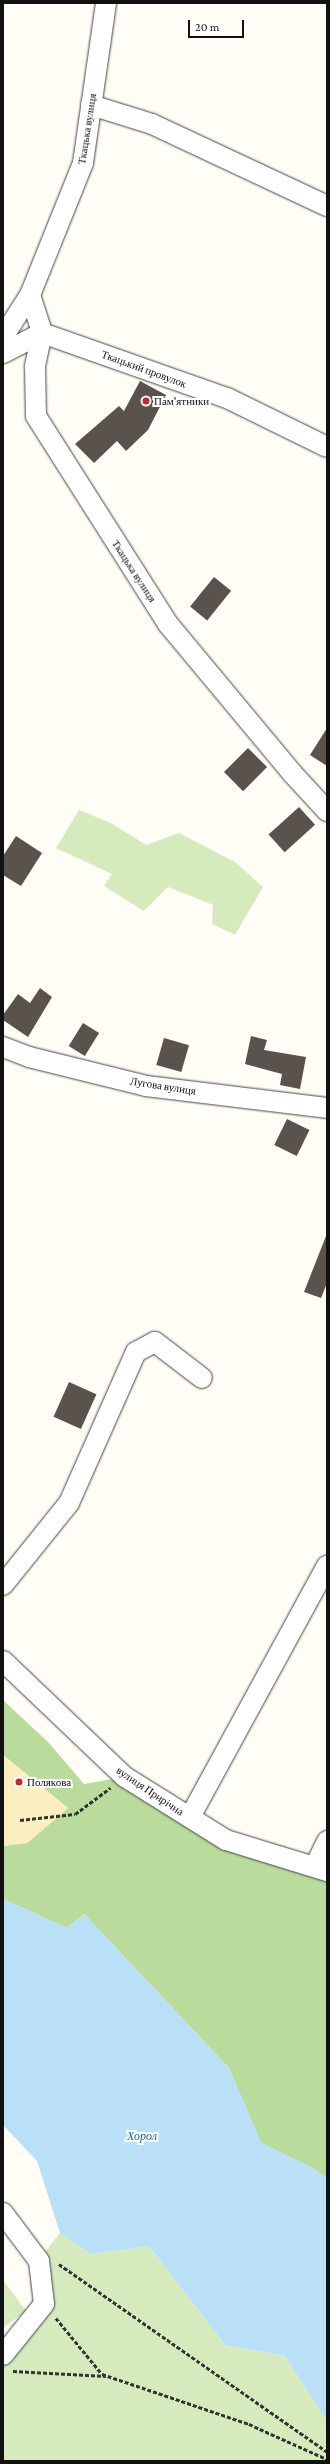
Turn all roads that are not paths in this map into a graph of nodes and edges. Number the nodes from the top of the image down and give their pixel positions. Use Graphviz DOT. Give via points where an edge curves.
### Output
graph roads {
  1 [pos="106,3"];
  2 [pos="91,105"];
  3 [pos="327,206"];
  4 [pos="30,295"];
  5 [pos="42,333"];
  6 [pos="3,337"];
  7 [pos="3,353"];
  8 [pos="327,447"];
  9 [pos="327,810"];
  10 [pos="3,1047"];
  11 [pos="327,1108"];
  12 [pos="202,1378"];
  13 [pos="327,1566"];
  14 [pos="3,1585"];
  15 [pos="3,1661"];
  16 [pos="190,1817"];
  17 [pos="327,1841"];
  18 [pos="321,1868"];
  19 [pos="3,2213"];
  20 [pos="7,2363"];
  1 -- 2 [label="street, Ткацька вулиця"];
  2 -- 3 [label="street" via="152,124"];
  2 -- 4 [label="street, Ткацька вулиця" via="83,163"];
  4 -- 5 [label="street, Ткацька вулиця"];
  4 -- 6 [label="street, Ткацька вулиця"];
  5 -- 7 [label="street"];
  5 -- 8 [label="street, Ткацький провулок" via="227,398"];
  5 -- 9 [label="street, Ткацька вулиця" via="35,368 36,416 168,624 292,773"];
  10 -- 11 [label="street, Лугова вулиця" via="29,1057 146,1086"];
  12 -- 14 [label="street" via="155,1342 136,1352 69,1503"];
  13 -- 16 [label="street"];
  15 -- 16 [label="street, вулиця Прирічна" via="125,1777"];
  16 -- 18 [label="street, вулиця Прирічна" via="226,1840"];
  17 -- 18 [label="street"];
  19 -- 20 [label="street" via="39,2261 44,2304"];
}
